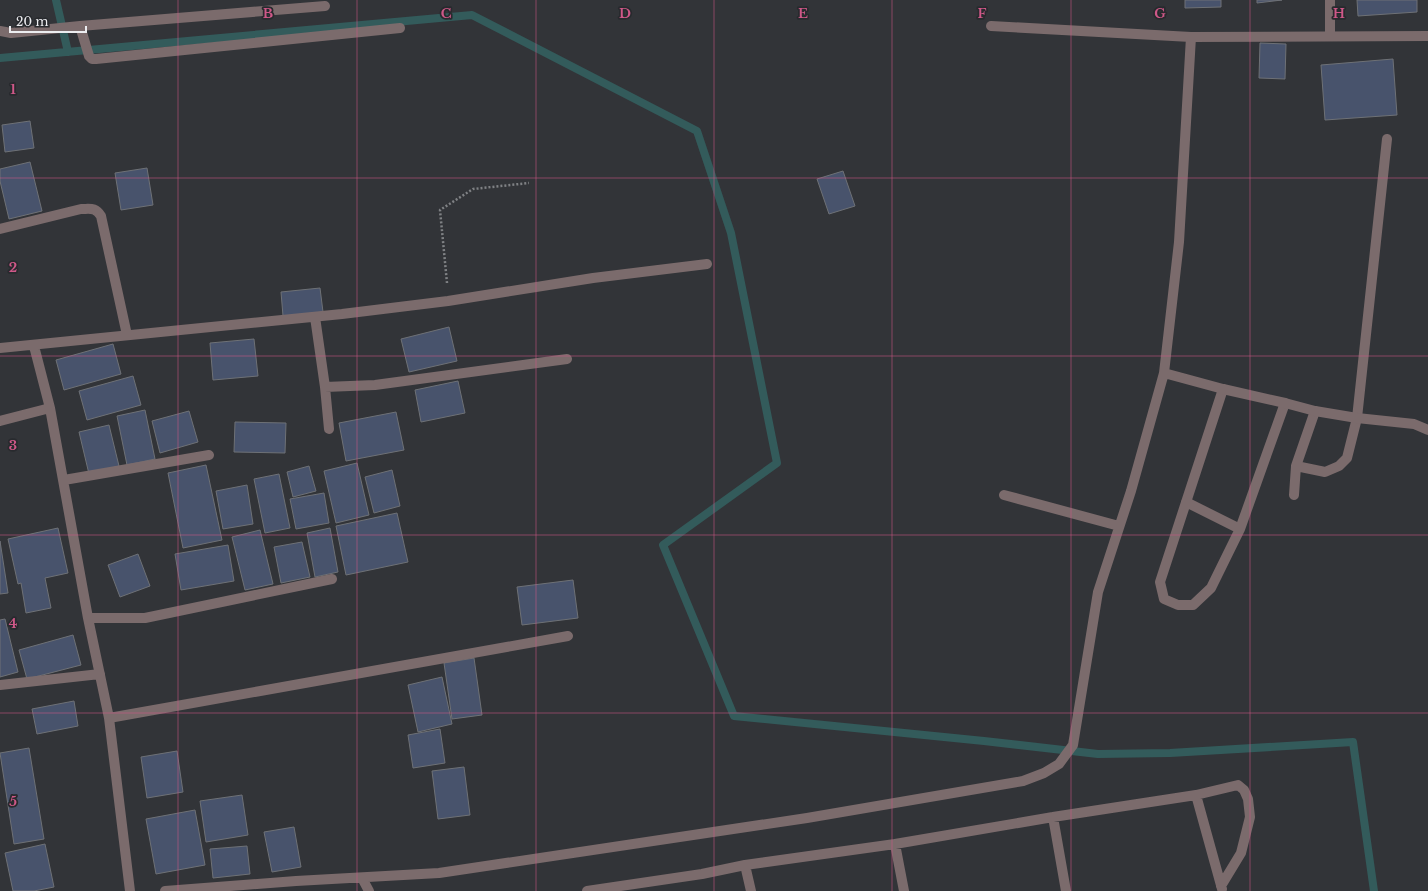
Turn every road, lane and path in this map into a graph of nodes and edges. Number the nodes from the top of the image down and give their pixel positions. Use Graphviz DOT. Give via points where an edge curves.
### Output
graph roads {
  1 [pos="1330,0"];
  2 [pos="325,6"];
  3 [pos="80,26"];
  4 [pos="991,26"];
  5 [pos="400,28"];
  6 [pos="0,31"];
  7 [pos="1330,36"];
  8 [pos="1428,36"];
  9 [pos="1191,37"];
  10 [pos="1388,139"];
  11 [pos="529,183"];
  12 [pos="0,229"];
  13 [pos="707,264"];
  14 [pos="448,301"];
  15 [pos="315,317"];
  16 [pos="127,335"];
  17 [pos="34,346"];
  18 [pos="0,348"];
  19 [pos="567,359"];
  20 [pos="1164,373"];
  21 [pos="325,387"];
  22 [pos="1223,390"];
  23 [pos="1285,403"];
  24 [pos="50,408"];
  25 [pos="1315,411"];
  26 [pos="1357,418"];
  27 [pos="0,421"];
  28 [pos="329,429"];
  29 [pos="1428,430"];
  30 [pos="209,455"];
  31 [pos="1296,466"];
  32 [pos="64,480"];
  33 [pos="1004,495"];
  34 [pos="1294,495"];
  35 [pos="1186,502"];
  36 [pos="1119,526"];
  37 [pos="1240,529"];
  38 [pos="332,579"];
  39 [pos="88,618"];
  40 [pos="568,636"];
  41 [pos="100,674"];
  42 [pos="0,684"];
  43 [pos="109,718"];
  44 [pos="1196,795"];
  45 [pos="1053,817"];
  46 [pos="895,844"];
  47 [pos="745,865"];
  48 [pos="362,878"];
  49 [pos="296,880"];
  50 [pos="1222,888"];
  51 [pos="130,891"];
  52 [pos="165,891"];
  53 [pos="298,891"];
  54 [pos="369,891"];
  55 [pos="586,891"];
  56 [pos="751,891"];
  57 [pos="904,891"];
  58 [pos="1066,891"];
  1 -- 7 [label="street"];
  2 -- 3 [label="street"];
  3 -- 5 [label="street" via="89,56 96,60"];
  3 -- 6 [label="street" via="11,33"];
  4 -- 9 [label="street"];
  7 -- 8 [label="street"];
  7 -- 9 [label="street"];
  9 -- 20 [label="street" via="1179,242"];
  10 -- 26 [label="street"];
  11 -- 14 [label="path" via="473,189 440,210"];
  12 -- 16 [label="street" via="81,210 97,210 101,216"];
  13 -- 14 [label="street" via="585,279"];
  14 -- 15 [label="street"];
  15 -- 16 [label="street"];
  15 -- 21 [label="street"];
  16 -- 17 [label="street"];
  17 -- 18 [label="street"];
  17 -- 24 [label="street"];
  19 -- 21 [label="street" via="375,384"];
  20 -- 22 [label="street"];
  20 -- 36 [label="street"];
  21 -- 28 [label="street"];
  22 -- 23 [label="street"];
  22 -- 35 [label="street"];
  23 -- 25 [label="street"];
  23 -- 37 [label="street"];
  24 -- 27 [label="street"];
  24 -- 32 [label="street"];
  25 -- 26 [label="street"];
  25 -- 31 [label="street"];
  26 -- 29 [label="street" via="1414,424"];
  26 -- 31 [label="street" via="1347,458 1339,466 1325,472"];
  30 -- 32 [label="street"];
  31 -- 34 [label="street"];
  32 -- 39 [label="street"];
  33 -- 36 [label="street"];
  35 -- 37 [label="street"];
  35 -- 37 [label="street" via="1160,582 1164,599 1178,605 1193,605 1211,588"];
  36 -- 48 [label="street" via="1093,616 1074,745 1059,764 1044,774 1023,781 807,818 439,873"];
  38 -- 39 [label="street" via="144,618"];
  39 -- 41 [label="street"];
  40 -- 43 [label="street"];
  41 -- 42 [label="street"];
  41 -- 43 [label="street"];
  43 -- 51 [label="street"];
  44 -- 45 [label="street"];
  44 -- 50 [label="street"];
  44 -- 50 [label="street" via="1238,785 1248,799 1250,817 1241,853"];
  45 -- 46 [label="street"];
  45 -- 58 [label="street"];
  46 -- 47 [label="street"];
  46 -- 57 [label="street"];
  47 -- 55 [label="street"];
  47 -- 56 [label="street"];
  48 -- 49 [label="street"];
  48 -- 54 [label="street"];
  49 -- 52 [label="street"];
  49 -- 53 [label="street"];
}
